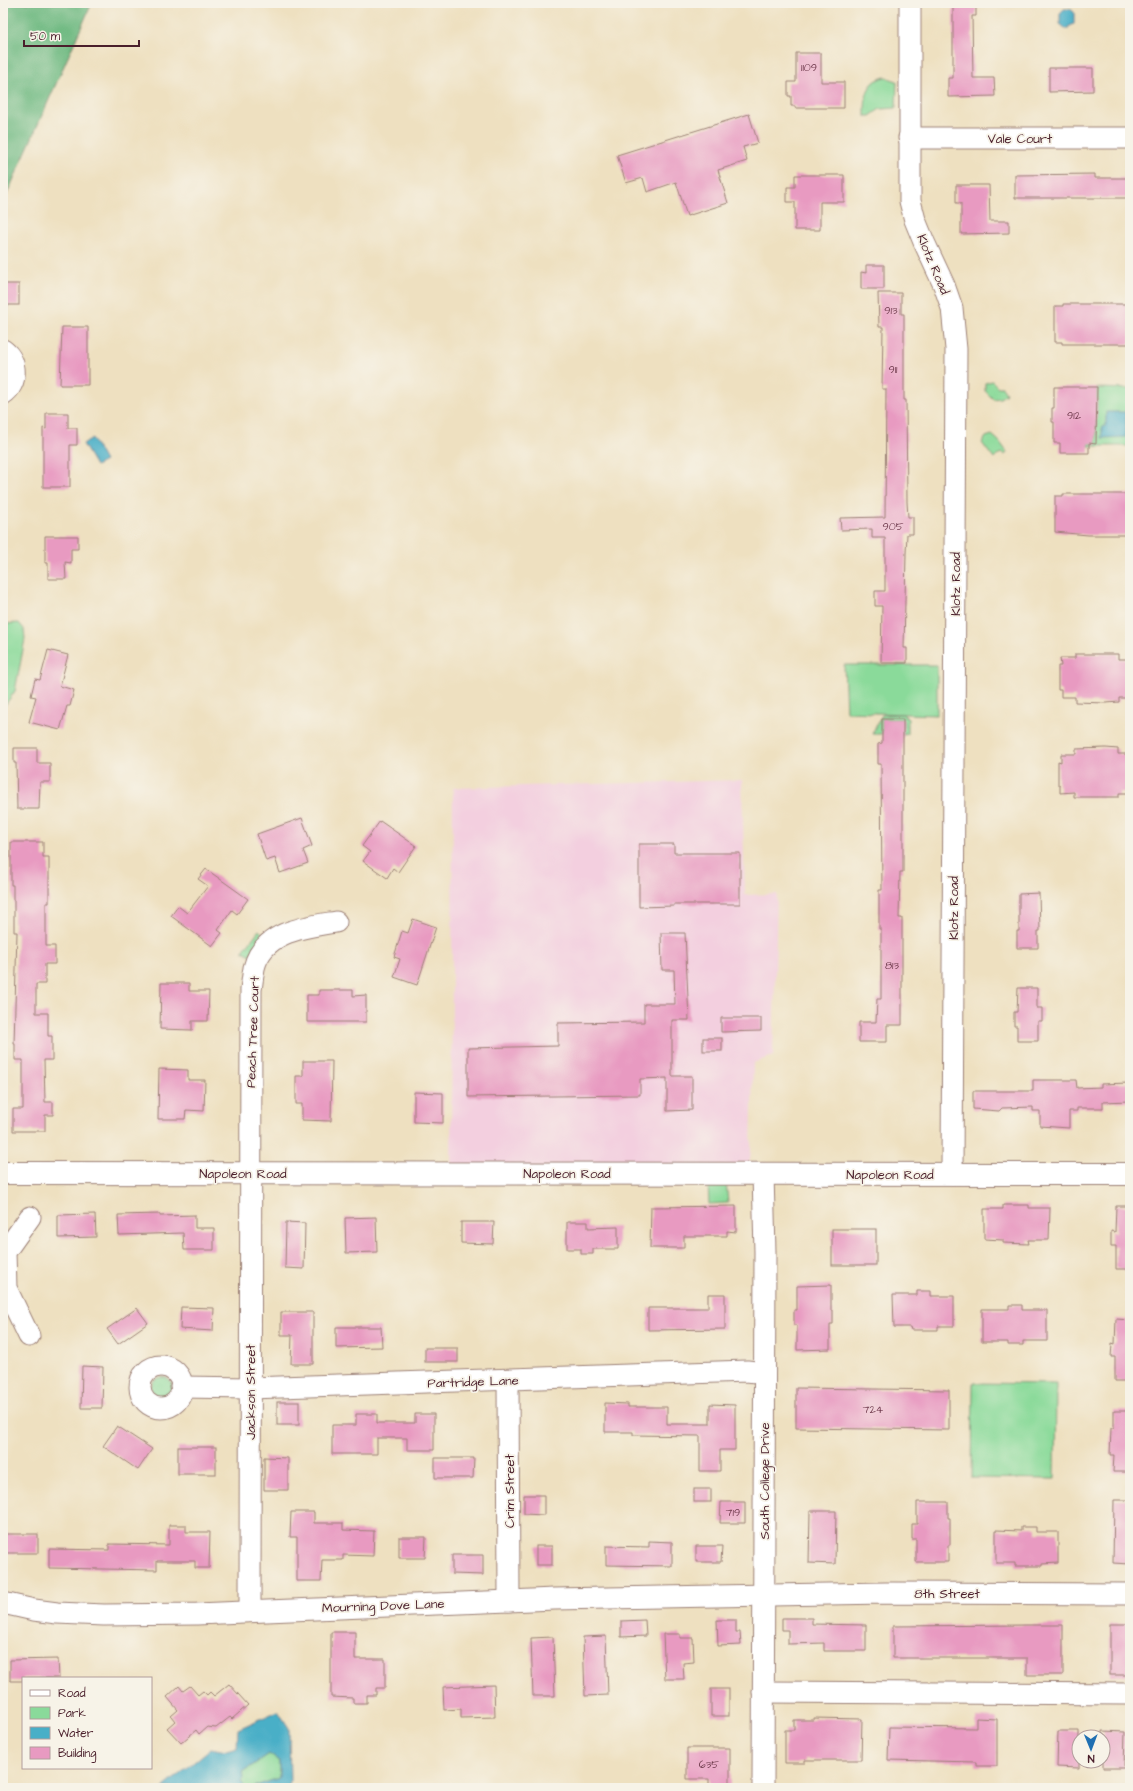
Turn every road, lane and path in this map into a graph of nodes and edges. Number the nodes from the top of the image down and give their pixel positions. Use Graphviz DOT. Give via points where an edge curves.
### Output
graph roads {
  1 [pos="910,3"];
  2 [pos="909,138"];
  3 [pos="1130,138"];
  4 [pos="3,350"];
  5 [pos="3,394"];
  6 [pos="336,922"];
  7 [pos="3,1173"];
  8 [pos="251,1173"];
  9 [pos="763,1174"];
  10 [pos="952,1174"];
  11 [pos="1130,1174"];
  12 [pos="30,1217"];
  13 [pos="29,1336"];
  14 [pos="764,1372"];
  15 [pos="508,1380"];
  16 [pos="181,1387"];
  17 [pos="250,1388"];
  18 [pos="1130,1594"];
  19 [pos="764,1595"];
  20 [pos="509,1601"];
  21 [pos="3,1603"];
  22 [pos="250,1611"];
  23 [pos="763,1692"];
  24 [pos="1130,1694"];
  25 [pos="763,1788"];
  1 -- 2 [label="street, Klotz Road"];
  2 -- 3 [label="street, Vale Court"];
  2 -- 10 [label="street, Klotz Road" via="910,201 915,220 952,308 956,349"];
  4 -- 5 [label="street" via="12,360 14,378 11,386"];
  6 -- 8 [label="street, Peach Tree Court" via="306,927 278,936 267,945 254,967 251,990"];
  7 -- 8 [label="main road, Napoleon Road"];
  8 -- 9 [label="main road, Napoleon Road"];
  8 -- 17 [label="street, Jackson Street"];
  9 -- 10 [label="main road, Napoleon Road"];
  9 -- 14 [label="street, South College Drive"];
  10 -- 11 [label="main road, Napoleon Road"];
  12 -- 13 [label="street" via="5,1252 6,1288"];
  14 -- 15 [label="street, Partridge Lane"];
  14 -- 19 [label="street, South College Drive"];
  15 -- 17 [label="street, Partridge Lane"];
  15 -- 20 [label="street, Crim Street"];
  16 -- 17 [label="street, Partridge Lane"];
  17 -- 22 [label="street, Jackson Street"];
  18 -- 19 [label="street, 8th Street"];
  19 -- 20 [label="street, Mourning Dove Lane"];
  19 -- 23 [label="street, South College Drive"];
  20 -- 22 [label="street, Mourning Dove Lane"];
  21 -- 22 [label="street, Mourning Dove Lane" via="57,1613 104,1615"];
  23 -- 24 [label="street"];
  23 -- 25 [label="street, South College Drive"];
}
